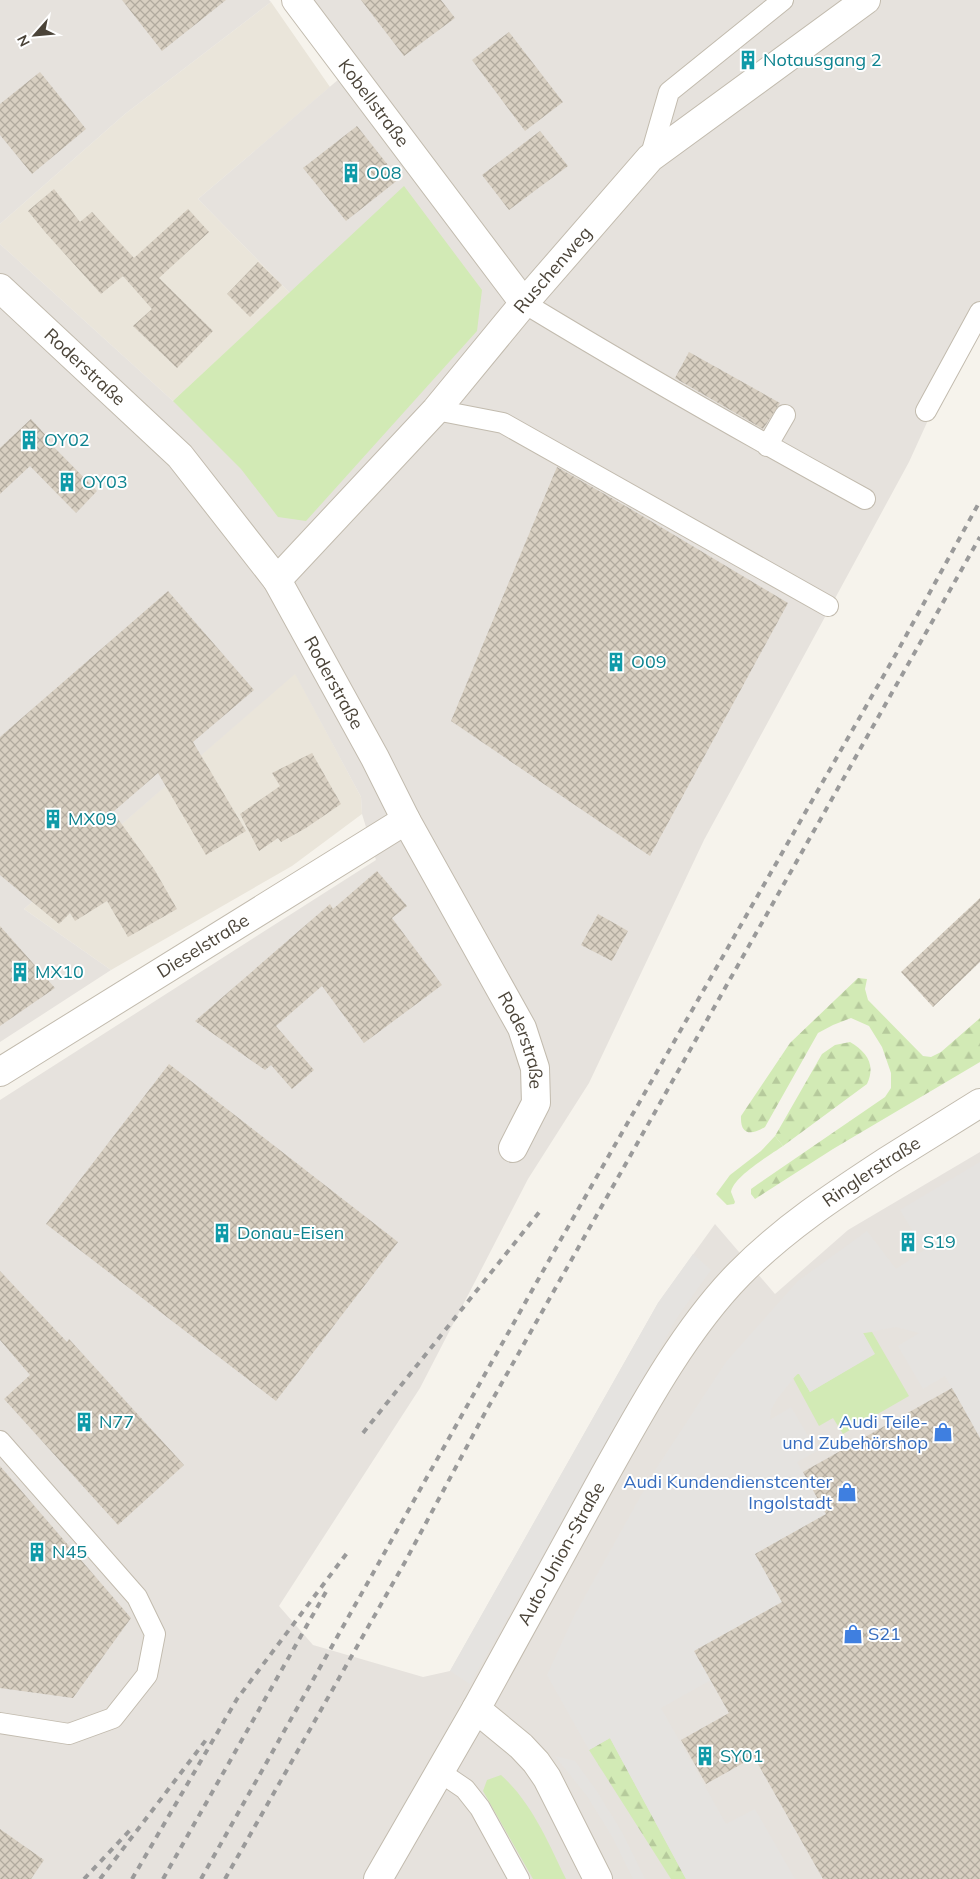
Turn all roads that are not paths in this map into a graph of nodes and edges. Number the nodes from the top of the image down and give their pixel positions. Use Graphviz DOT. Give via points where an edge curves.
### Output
graph roads {
  1 [pos="296,0"];
  2 [pos="783,0"];
  3 [pos="866,0"];
  4 [pos="650,158"];
  5 [pos="0,288"];
  6 [pos="524,303"];
  7 [pos="980,312"];
  8 [pos="436,410"];
  9 [pos="926,411"];
  10 [pos="785,415"];
  11 [pos="767,446"];
  12 [pos="865,499"];
  13 [pos="277,580"];
  14 [pos="828,606"];
  15 [pos="406,820"];
  16 [pos="0,1072"];
  17 [pos="980,1103"];
  18 [pos="513,1148"];
  19 [pos="768,1246"];
  20 [pos="0,1441"];
  21 [pos="476,1709"];
  22 [pos="0,1723"];
  23 [pos="440,1772"];
  24 [pos="378,1879"];
  25 [pos="520,1879"];
  26 [pos="598,1879"];
  1 -- 6 [label="street, Kobellstraße"];
  2 -- 4 [label="lane" via="669,92"];
  3 -- 4 [label="street, Ruschenweg"];
  4 -- 6 [label="street, Ruschenweg"];
  5 -- 13 [label="street, Roderstraße" via="180,456"];
  6 -- 8 [label="street, Ruschenweg"];
  6 -- 11 [label="lane"];
  7 -- 9 [label="lane"];
  8 -- 13 [label="street, Ruschenweg"];
  8 -- 14 [label="lane" via="503,423"];
  10 -- 11 [label="lane"];
  11 -- 12 [label="lane"];
  13 -- 15 [label="street, Roderstraße"];
  15 -- 16 [label="street, Dieselstraße"];
  15 -- 18 [label="street, Roderstraße" via="522,1028 534,1068 536,1103"];
  17 -- 19 [label="street, Ringlerstraße" via="842,1191"];
  19 -- 21 [label="street, Auto-Union-Straße" via="738,1274 712,1306 646,1401"];
  20 -- 22 [label="lane" via="138,1597 155,1634 147,1675 113,1718 69,1734"];
  21 -- 23 [label="street, Auto-Union-Straße"];
  21 -- 26 [label="street" via="536,1762"];
  23 -- 24 [label="street, Auto-Union-Straße"];
  23 -- 25 [label="lane" via="465,1789 480,1808"];
}
